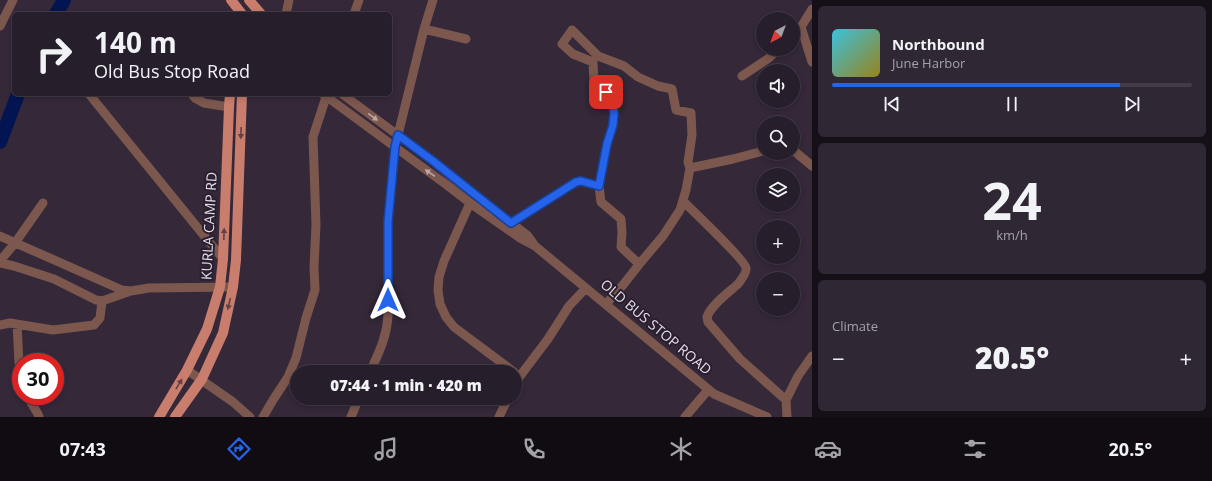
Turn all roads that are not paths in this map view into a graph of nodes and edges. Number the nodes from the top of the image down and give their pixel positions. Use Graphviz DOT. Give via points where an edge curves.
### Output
graph roads {
  1 [pos="13,0"];
  2 [pos="230,0"];
  3 [pos="249,0"];
  4 [pos="289,0"];
  5 [pos="358,0"];
  6 [pos="433,0"];
  7 [pos="812,9"];
  8 [pos="231,12"];
  9 [pos="240,12"];
  10 [pos="259,12"];
  11 [pos="286,12"];
  12 [pos="355,12"];
  13 [pos="0,26"];
  14 [pos="801,27"];
  15 [pos="424,29"];
  16 [pos="466,39"];
  17 [pos="771,56"];
  18 [pos="812,62"];
  19 [pos="742,76"];
  20 [pos="91,96"];
  21 [pos="194,96"];
  22 [pos="230,96"];
  23 [pos="242,96"];
  24 [pos="325,96"];
  25 [pos="326,96"];
  26 [pos="345,96"];
  27 [pos="229,107"];
  28 [pos="398,135"];
  29 [pos="395,147"];
  30 [pos="756,153"];
  31 [pos="800,156"];
  32 [pos="812,166"];
  33 [pos="690,168"];
  34 [pos="454,179"];
  35 [pos="448,186"];
  36 [pos="599,186"];
  37 [pos="683,201"];
  38 [pos="43,203"];
  39 [pos="470,203"];
  40 [pos="511,223"];
  41 [pos="0,236"];
  42 [pos="16,243"];
  43 [pos="535,246"];
  44 [pos="223,259"];
  45 [pos="0,262"];
  46 [pos="639,264"];
  47 [pos="220,287"];
  48 [pos="233,287"];
  49 [pos="586,288"];
  50 [pos="131,291"];
  51 [pos="102,301"];
  52 [pos="606,304"];
  53 [pos="17,324"];
  54 [pos="0,325"];
  55 [pos="18,353"];
  56 [pos="812,356"];
  57 [pos="373,365"];
  58 [pos="504,365"];
  59 [pos="522,367"];
  60 [pos="188,370"];
  61 [pos="202,379"];
  62 [pos="708,390"];
  63 [pos="786,400"];
  64 [pos="32,405"];
  65 [pos="356,405"];
  66 [pos="505,405"];
  67 [pos="39,417"];
  68 [pos="159,417"];
  69 [pos="175,417"];
  70 [pos="250,417"];
  71 [pos="264,417"];
  72 [pos="351,417"];
  73 [pos="499,417"];
  74 [pos="685,417"];
  75 [pos="767,417"];
  76 [pos="787,417"];
  1 -- 13 [label="street"];
  2 -- 8 [label="main road"];
  2 -- 9 [label="main road"];
  3 -- 10 [label="main road"];
  4 -- 11 [label="street"];
  5 -- 12 [label="street"];
  6 -- 15 [label="street"];
  7 -- 14 [label="street"];
  14 -- 18 [label="street"];
  15 -- 16 [label="street"];
  15 -- 28 [label="street"];
  17 -- 19 [label="street"];
  20 -- 44 [label="street"];
  21 -- 27 [label="street" via="204,103"];
  22 -- 27 [label="main road, KURLA CAMP RD"];
  23 -- 48 [label="main road, KURLA CAMP RD, one-way"];
  24 -- 71 [label="street" via="313,137 316,211 315,290 294,365"];
  25 -- 29 [label="street, OLD BUS STOP ROAD"];
  26 -- 28 [label="street, OLD BUS STOP ROAD, one-way"];
  44 -- 27 [label="main road, KURLA CAMP RD, one-way"];
  28 -- 29 [label="street"];
  28 -- 34 [label="street, OLD BUS STOP ROAD"];
  35 -- 29 [label="street, OLD BUS STOP ROAD, one-way"];
  29 -- 57 [label="street" via="388,222 387,329"];
  30 -- 33 [label="street"];
  31 -- 32 [label="street"];
  33 -- 36 [label="street" via="688,162 692,113 676,110 672,89 658,86 638,77 624,66 598,56 572,30 562,44 573,54 593,62 594,83 606,92 614,113"];
  33 -- 37 [label="street"];
  34 -- 35 [label="street"];
  34 -- 40 [label="street, OLD BUS STOP ROAD"];
  35 -- 39 [label="street, OLD BUS STOP ROAD"];
  36 -- 40 [label="street" via="576,182"];
  36 -- 46 [label="street" via="601,202 621,219 621,247"];
  37 -- 46 [label="street" via="663,236"];
  37 -- 63 [label="street" via="731,249 746,268 741,280 711,309 706,317 708,322 740,359"];
  38 -- 42 [label="street"];
  39 -- 43 [label="street, OLD BUS STOP ROAD"];
  39 -- 58 [label="street" via="439,277 440,304 454,327"];
  40 -- 43 [label="street, OLD BUS STOP ROAD" via="527,235"];
  41 -- 42 [label="street"];
  42 -- 45 [label="street"];
  42 -- 50 [label="street" via="115,288"];
  43 -- 49 [label="street, OLD BUS STOP ROAD"];
  44 -- 47 [label="main road, KURLA CAMP RD"];
  45 -- 51 [label="street" via="54,279"];
  46 -- 52 [label="street"];
  47 -- 48 [label="street"];
  47 -- 50 [label="street" via="149,288"];
  47 -- 60 [label="main road, KURLA CAMP RD" via="207,329"];
  48 -- 61 [label="main road, KURLA CAMP RD, one-way" via="223,333"];
  49 -- 52 [label="street, OLD BUS STOP ROAD"];
  49 -- 59 [label="street" via="569,306 548,339"];
  50 -- 51 [label="street"];
  51 -- 53 [label="street" via="100,318 94,325 53,330"];
  52 -- 62 [label="street, OLD BUS STOP ROAD"];
  53 -- 54 [label="street"];
  53 -- 55 [label="street"];
  56 -- 63 [label="street"];
  60 -- 61 [label="street"];
  68 -- 60 [label="main road, KURLA CAMP RD, one-way"];
  61 -- 69 [label="main road, KURLA CAMP RD"];
  61 -- 70 [label="street"];
  62 -- 74 [label="street"];
  62 -- 75 [label="street, OLD BUS STOP ROAD"];
  63 -- 76 [label="street"];
  64 -- 67 [label="street"];
  65 -- 72 [label="street"];
  66 -- 73 [label="street"];
}
